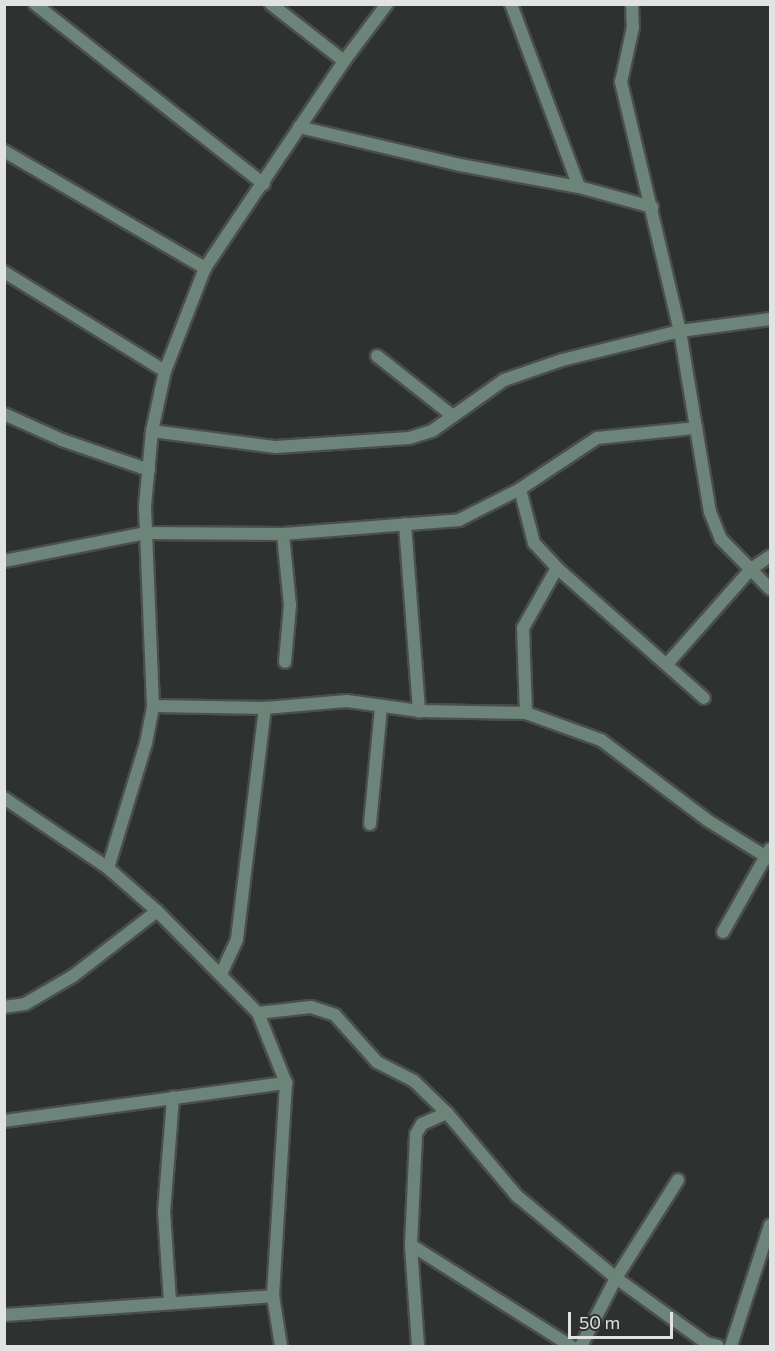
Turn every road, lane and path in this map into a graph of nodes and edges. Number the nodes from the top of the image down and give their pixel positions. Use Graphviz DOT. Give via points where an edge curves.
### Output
graph roads {
  1 [pos="35,4"];
  2 [pos="271,4"];
  3 [pos="387,4"];
  4 [pos="511,4"];
  5 [pos="632,4"];
  6 [pos="344,61"];
  7 [pos="299,126"];
  8 [pos="4,151"];
  9 [pos="264,184"];
  10 [pos="579,187"];
  11 [pos="652,207"];
  12 [pos="204,268"];
  13 [pos="4,272"];
  14 [pos="771,319"];
  15 [pos="680,331"];
  16 [pos="377,356"];
  17 [pos="165,371"];
  18 [pos="4,414"];
  19 [pos="453,416"];
  20 [pos="696,428"];
  21 [pos="152,431"];
  22 [pos="148,470"];
  23 [pos="520,489"];
  24 [pos="405,524"];
  25 [pos="145,533"];
  26 [pos="283,534"];
  27 [pos="771,556"];
  28 [pos="4,561"];
  29 [pos="557,568"];
  30 [pos="751,569"];
  31 [pos="771,589"];
  32 [pos="285,662"];
  33 [pos="667,664"];
  34 [pos="704,698"];
  35 [pos="153,706"];
  36 [pos="265,708"];
  37 [pos="381,708"];
  38 [pos="418,711"];
  39 [pos="526,712"];
  40 [pos="4,798"];
  41 [pos="370,824"];
  42 [pos="769,855"];
  43 [pos="108,868"];
  44 [pos="157,911"];
  45 [pos="723,932"];
  46 [pos="221,974"];
  47 [pos="4,1007"];
  48 [pos="258,1013"];
  49 [pos="286,1083"];
  50 [pos="173,1097"];
  51 [pos="447,1113"];
  52 [pos="4,1120"];
  53 [pos="678,1180"];
  54 [pos="771,1226"];
  55 [pos="411,1245"];
  56 [pos="616,1278"];
  57 [pos="273,1296"];
  58 [pos="170,1302"];
  59 [pos="4,1315"];
  60 [pos="281,1347"];
  61 [pos="418,1347"];
  62 [pos="571,1347"];
  63 [pos="581,1347"];
  64 [pos="718,1347"];
  65 [pos="731,1347"];
  1 -- 9 [label="street"];
  2 -- 6 [label="street"];
  3 -- 6 [label="street"];
  4 -- 10 [label="street"];
  5 -- 11 [label="street" via="633,27 621,82"];
  6 -- 7 [label="street"];
  7 -- 9 [label="street"];
  7 -- 10 [label="street" via="460,165"];
  8 -- 12 [label="street"];
  9 -- 12 [label="street"];
  10 -- 11 [label="street"];
  11 -- 15 [label="street"];
  12 -- 17 [label="street"];
  13 -- 17 [label="street"];
  14 -- 15 [label="street"];
  15 -- 19 [label="street" via="562,360 504,380"];
  15 -- 20 [label="street"];
  16 -- 19 [label="street"];
  17 -- 21 [label="street"];
  18 -- 22 [label="street" via="62,440"];
  19 -- 21 [label="street" via="432,431 409,438 276,447"];
  20 -- 23 [label="street" via="597,438"];
  20 -- 30 [label="street" via="698,457 720,539"];
  21 -- 22 [label="street"];
  22 -- 25 [label="street"];
  23 -- 24 [label="street" via="459,520"];
  23 -- 29 [label="street" via="534,543"];
  24 -- 26 [label="street"];
  24 -- 38 [label="street"];
  25 -- 26 [label="street"];
  25 -- 28 [label="street"];
  25 -- 35 [label="street"];
  26 -- 32 [label="street" via="290,605"];
  27 -- 30 [label="street"];
  29 -- 33 [label="street"];
  29 -- 39 [label="street" via="523,628"];
  30 -- 31 [label="street"];
  30 -- 33 [label="street"];
  33 -- 34 [label="street"];
  35 -- 36 [label="street"];
  35 -- 43 [label="street" via="146,743"];
  36 -- 37 [label="street" via="347,702"];
  36 -- 46 [label="street" via="237,939"];
  37 -- 38 [label="street"];
  37 -- 41 [label="street"];
  38 -- 39 [label="street"];
  39 -- 42 [label="street" via="601,740 707,820"];
  40 -- 43 [label="street"];
  42 -- 45 [label="street"];
  43 -- 44 [label="street"];
  44 -- 46 [label="street"];
  44 -- 47 [label="street" via="73,976 26,1004"];
  46 -- 48 [label="street"];
  48 -- 49 [label="street"];
  48 -- 51 [label="street" via="325,1009 377,1062 414,1081"];
  49 -- 50 [label="street"];
  49 -- 57 [label="street"];
  50 -- 52 [label="street"];
  50 -- 58 [label="street" via="164,1212"];
  51 -- 55 [label="street" via="422,1124 416,1134"];
  51 -- 56 [label="street" via="517,1196"];
  53 -- 56 [label="street"];
  54 -- 65 [label="street"];
  55 -- 61 [label="street"];
  55 -- 62 [label="street"];
  56 -- 63 [label="street"];
  56 -- 64 [label="street"];
  57 -- 58 [label="street"];
  57 -- 60 [label="street"];
  58 -- 59 [label="street"];
}
